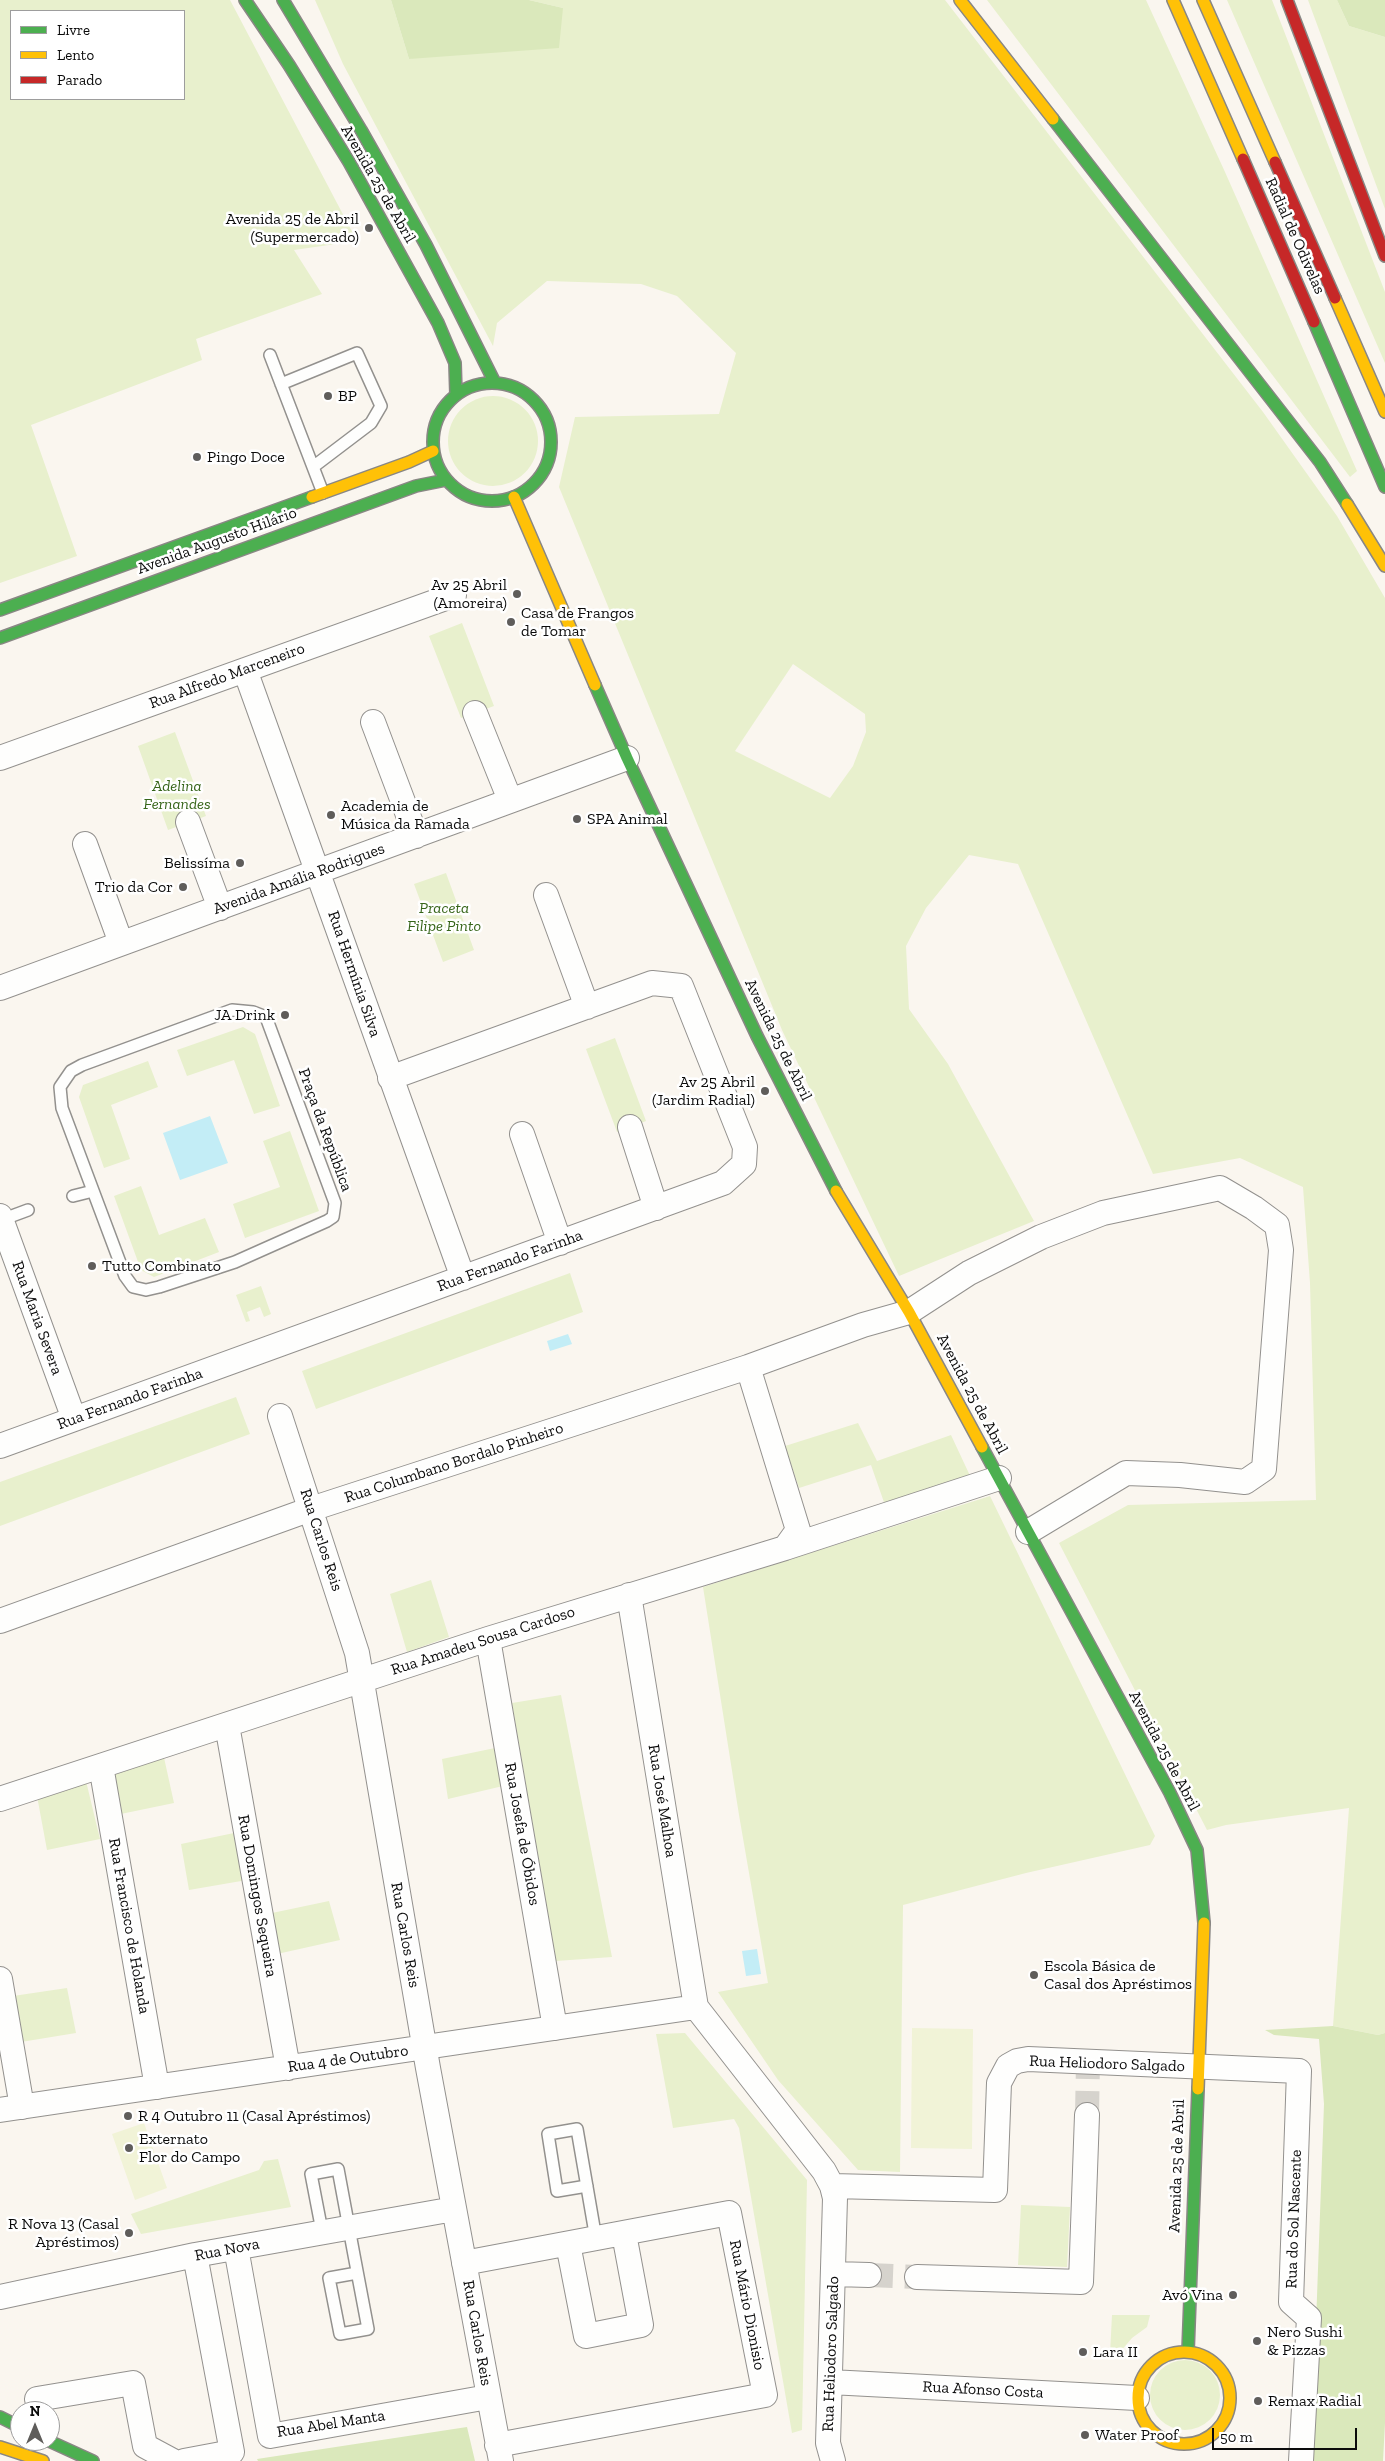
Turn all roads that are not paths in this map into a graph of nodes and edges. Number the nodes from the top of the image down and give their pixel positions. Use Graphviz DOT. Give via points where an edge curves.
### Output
graph roads {
  1 [pos="245,0"];
  2 [pos="960,0"];
  3 [pos="1173,0"];
  4 [pos="1203,0"];
  5 [pos="1287,0"];
  6 [pos="284,1"];
  7 [pos="1385,256"];
  8 [pos="270,355"];
  9 [pos="495,383"];
  10 [pos="281,384"];
  11 [pos="456,394"];
  12 [pos="1385,412"];
  13 [pos="433,451"];
  14 [pos="313,467"];
  15 [pos="446,480"];
  16 [pos="1385,486"];
  17 [pos="323,493"];
  18 [pos="514,496"];
  19 [pos="1385,566"];
  20 [pos="454,595"];
  21 [pos="0,610"];
  22 [pos="0,638"];
  23 [pos="245,670"];
  24 [pos="475,713"];
  25 [pos="373,722"];
  26 [pos="0,758"];
  27 [pos="627,758"];
  28 [pos="510,800"];
  29 [pos="188,822"];
  30 [pos="416,836"];
  31 [pos="85,844"];
  32 [pos="318,873"];
  33 [pos="546,895"];
  34 [pos="220,908"];
  35 [pos="121,943"];
  36 [pos="0,988"];
  37 [pos="587,1007"];
  38 [pos="390,1078"];
  39 [pos="630,1127"];
  40 [pos="522,1134"];
  41 [pos="93,1191"];
  42 [pos="73,1196"];
  43 [pos="656,1208"];
  44 [pos="28,1210"];
  45 [pos="0,1219"];
  46 [pos="560,1242"];
  47 [pos="463,1278"];
  48 [pos="909,1312"];
  49 [pos="748,1367"];
  50 [pos="280,1416"];
  51 [pos="74,1419"];
  52 [pos="0,1446"];
  53 [pos="999,1478"];
  54 [pos="311,1509"];
  55 [pos="1028,1532"];
  56 [pos="785,1548"];
  57 [pos="629,1595"];
  58 [pos="0,1621"];
  59 [pos="488,1639"];
  60 [pos="360,1680"];
  61 [pos="227,1725"];
  62 [pos="101,1766"];
  63 [pos="0,1799"];
  64 [pos="0,1979"];
  65 [pos="696,2007"];
  66 [pos="555,2028"];
  67 [pos="425,2048"];
  68 [pos="1197,2066"];
  69 [pos="288,2068"];
  70 [pos="157,2087"];
  71 [pos="11,2109"];
  72 [pos="1087,2115"];
  73 [pos="587,2186"];
  74 [pos="832,2186"];
  75 [pos="454,2209"];
  76 [pos="348,2226"];
  77 [pos="322,2231"];
  78 [pos="624,2234"];
  79 [pos="596,2239"];
  80 [pos="568,2244"];
  81 [pos="236,2248"];
  82 [pos="195,2255"];
  83 [pos="464,2263"];
  84 [pos="357,2273"];
  85 [pos="834,2274"];
  86 [pos="869,2275"];
  87 [pos="917,2276"];
  88 [pos="0,2297"];
  89 [pos="1188,2351"];
  90 [pos="830,2382"];
  91 [pos="488,2397"];
  92 [pos="1137,2398"];
  93 [pos="37,2399"];
  94 [pos="60,2446"];
  95 [pos="0,2447"];
  96 [pos="499,2453"];
  97 [pos="43,2461"];
  98 [pos="93,2461"];
  99 [pos="173,2461"];
  100 [pos="184,2461"];
  101 [pos="833,2461"];
  102 [pos="1300,2461"];
  1 -- 11 [label="main road, Avenida 25 de Abril" via="349,162 438,323 455,363"];
  2 -- 19 [label="main road" via="1320,462"];
  3 -- 16 [label="main road, Radial de Odivelas"];
  4 -- 12 [label="main road, Radial de Odivelas"];
  5 -- 7 [label="main road"];
  6 -- 9 [label="main road, Avenida 25 de Abril" via="426,244"];
  8 -- 10 [label="lane"];
  9 -- 11 [label="main road" via="474,386"];
  9 -- 18 [label="main road" via="514,387 531,398 544,413 550,432 550,452 544,470 531,486"];
  10 -- 14 [label="lane"];
  10 -- 14 [label="lane" via="357,353 381,406 371,423"];
  11 -- 13 [label="main road" via="437,420"];
  13 -- 15 [label="main road"];
  13 -- 17 [label="main road, Avenida Augusto Hilário"];
  14 -- 17 [label="lane"];
  15 -- 18 [label="main road" via="460,492 477,499 496,501"];
  15 -- 22 [label="main road, Avenida Augusto Hilário" via="416,486"];
  17 -- 21 [label="main road, Avenida Augusto Hilário"];
  18 -- 27 [label="main road, Avenida 25 de Abril"];
  20 -- 23 [label="street, Rua Alfredo Marceneiro"];
  23 -- 26 [label="street, Rua Alfredo Marceneiro"];
  23 -- 32 [label="street, Rua Hermínia Silva"];
  24 -- 28 [label="street"];
  25 -- 30 [label="street"];
  27 -- 28 [label="street, Avenida Amália Rodrigues"];
  27 -- 48 [label="main road, Avenida 25 de Abril" via="757,1036 825,1172"];
  28 -- 30 [label="street, Avenida Amália Rodrigues"];
  29 -- 34 [label="street"];
  30 -- 32 [label="street, Avenida Amália Rodrigues"];
  31 -- 35 [label="street"];
  32 -- 34 [label="street, Avenida Amália Rodrigues"];
  32 -- 38 [label="street, Rua Hermínia Silva"];
  33 -- 37 [label="street"];
  34 -- 35 [label="street, Avenida Amália Rodrigues"];
  35 -- 36 [label="street, Avenida Amália Rodrigues"];
  37 -- 38 [label="street, Rua Fernando Farinha"];
  37 -- 43 [label="street, Rua Fernando Farinha" via="652,983 681,986 745,1147 744,1164 724,1183"];
  38 -- 47 [label="street, Rua Hermínia Silva"];
  39 -- 43 [label="street"];
  40 -- 46 [label="street"];
  41 -- 41 [label="lane, Praça da República" via="62,1108 60,1087 71,1071 232,1010 253,1012 266,1018 335,1203 333,1217 235,1262 146,1290 134,1287 125,1276"];
  41 -- 42 [label="lane"];
  43 -- 46 [label="street, Rua Fernando Farinha"];
  44 -- 45 [label="lane"];
  45 -- 51 [label="street, Rua Maria Severa"];
  46 -- 47 [label="street, Rua Fernando Farinha"];
  47 -- 51 [label="street, Rua Fernando Farinha"];
  48 -- 49 [label="street, Rua Columbano Bordalo Pinheiro"];
  48 -- 53 [label="main road, Avenida 25 de Abril"];
  48 -- 55 [label="street, Rua Columbano Bordalo Pinheiro" via="969,1273 1041,1237 1104,1213 1220,1188 1277,1225 1281,1250 1264,1469 1246,1482 1126,1473"];
  49 -- 54 [label="street, Rua Columbano Bordalo Pinheiro"];
  49 -- 56 [label="street" via="798,1530"];
  50 -- 54 [label="street, Rua Carlos Reis"];
  51 -- 52 [label="street, Rua Fernando Farinha"];
  53 -- 55 [label="main road, Avenida 25 de Abril"];
  53 -- 56 [label="street, Rua Amadeu Sousa Cardoso"];
  54 -- 58 [label="street, Rua Columbano Bordalo Pinheiro"];
  54 -- 60 [label="street, Rua Carlos Reis" via="357,1653"];
  55 -- 68 [label="main road, Avenida 25 de Abril" via="1170,1793 1197,1850 1204,1912"];
  56 -- 57 [label="street, Rua Amadeu Sousa Cardoso"];
  57 -- 59 [label="street, Rua Amadeu Sousa Cardoso"];
  57 -- 65 [label="street, Rua José Malhoa"];
  59 -- 60 [label="street, Rua Amadeu Sousa Cardoso"];
  59 -- 66 [label="street, Rua Josefa de Óbidos"];
  60 -- 61 [label="street, Rua Amadeu Sousa Cardoso"];
  60 -- 67 [label="street, Rua Carlos Reis"];
  61 -- 62 [label="street, Rua Amadeu Sousa Cardoso"];
  61 -- 69 [label="street, Rua Domingos Sequeira"];
  62 -- 63 [label="street, Rua Amadeu Sousa Cardoso"];
  62 -- 70 [label="street, Rua Francisco de Holanda"];
  64 -- 71 [label="street"];
  65 -- 66 [label="street, Rua 4 de Outubro"];
  65 -- 74 [label="street, Rua Heliodoro Salgado" via="824,2171"];
  66 -- 67 [label="street, Rua 4 de Outubro"];
  67 -- 69 [label="street, Rua 4 de Outubro"];
  67 -- 75 [label="street, Rua Carlos Reis"];
  68 -- 74 [label="street, Rua Heliodoro Salgado" via="1017,2061 1008,2066 999,2083 995,2190"];
  68 -- 89 [label="main road, Avenida 25 de Abril"];
  68 -- 102 [label="street, Rua do Sol Nascente" via="1299,2071 1291,2302 1309,2318"];
  69 -- 70 [label="street, Rua 4 de Outubro"];
  70 -- 71 [label="street, Rua 4 de Outubro"];
  72 -- 87 [label="street" via="1081,2282"];
  73 -- 73 [label="lane" via="577,2129 548,2134 557,2191"];
  73 -- 79 [label="lane"];
  74 -- 85 [label="street, Rua Heliodoro Salgado" via="837,2210"];
  75 -- 76 [label="street, Rua Nova"];
  75 -- 83 [label="street, Rua Carlos Reis"];
  76 -- 77 [label="street, Rua Nova"];
  76 -- 77 [label="lane" via="338,2169 311,2174"];
  76 -- 84 [label="lane"];
  77 -- 81 [label="street, Rua Nova"];
  78 -- 79 [label="street, Rua Mário Dionisio"];
  78 -- 80 [label="street" via="642,2325 586,2336"];
  78 -- 96 [label="street, Rua Mário Dionisio" via="730,2213 765,2395"];
  79 -- 80 [label="street, Rua Mário Dionisio"];
  80 -- 83 [label="street, Rua Mário Dionisio"];
  81 -- 82 [label="street, Rua Nova"];
  81 -- 91 [label="street, Rua Abel Manta" via="270,2436"];
  82 -- 88 [label="street, Rua Nova"];
  82 -- 100 [label="street" via="232,2452"];
  83 -- 91 [label="street, Rua Carlos Reis"];
  84 -- 84 [label="lane" via="368,2329 340,2334 329,2278"];
  85 -- 86 [label="street"];
  85 -- 90 [label="street, Rua Heliodoro Salgado"];
  89 -- 92 [label="main road" via="1162,2356 1152,2363 1144,2373"];
  89 -- 92 [label="main road" via="1205,2356 1219,2367 1228,2382 1231,2400 1227,2417 1216,2432 1183,2449 1151,2431 1140,2416"];
  90 -- 92 [label="street, Rua Afonso Costa"];
  90 -- 101 [label="street, Rua Heliodoro Salgado" via="828,2443"];
  91 -- 96 [label="street, Rua Carlos Reis"];
  93 -- 99 [label="street" via="133,2383 145,2446"];
  94 -- 98 [label="main road"];
  95 -- 97 [label="main road"];
}
